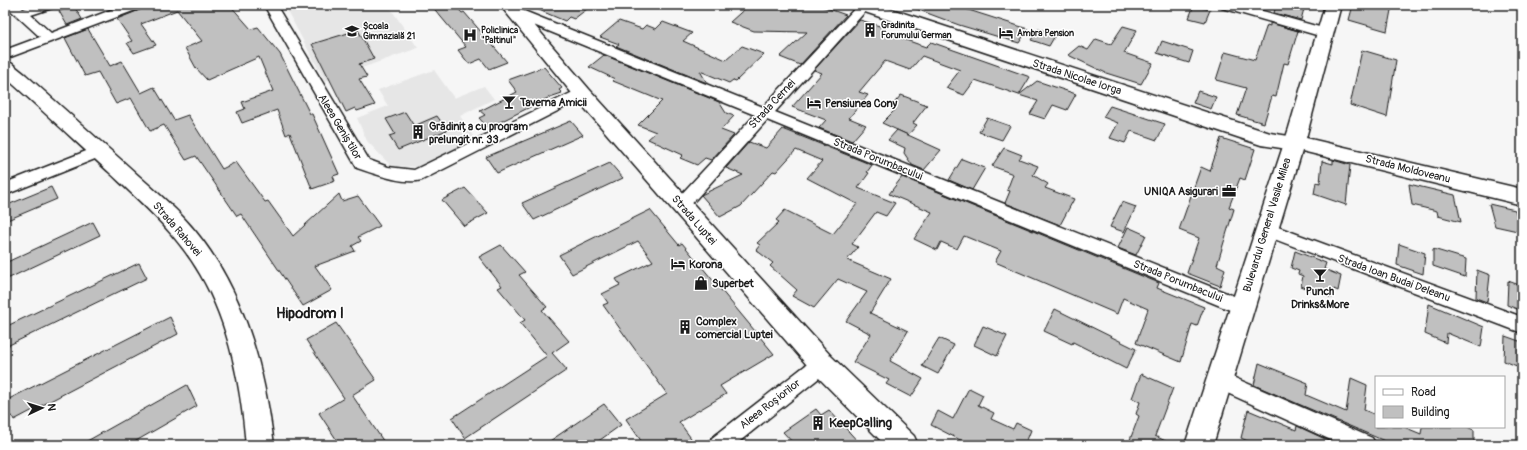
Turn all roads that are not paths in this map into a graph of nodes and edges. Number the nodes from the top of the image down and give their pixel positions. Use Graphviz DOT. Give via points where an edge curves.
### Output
graph roads {
  1 [pos="11,5"];
  2 [pos="47,5"];
  3 [pos="136,5"];
  4 [pos="270,5"];
  5 [pos="864,5"];
  6 [pos="1227,5"];
  7 [pos="1333,5"];
  8 [pos="511,9"];
  9 [pos="21,14"];
  10 [pos="1325,33"];
  11 [pos="48,37"];
  12 [pos="5,55"];
  13 [pos="5,67"];
  14 [pos="582,93"];
  15 [pos="764,113"];
  16 [pos="1294,143"];
  17 [pos="99,151"];
  18 [pos="5,189"];
  19 [pos="1522,197"];
  20 [pos="681,205"];
  21 [pos="1267,229"];
  22 [pos="1242,307"];
  23 [pos="1522,325"];
  24 [pos="822,364"];
  25 [pos="1219,380"];
  26 [pos="260,445"];
  27 [pos="719,445"];
  28 [pos="904,445"];
  29 [pos="1199,445"];
  30 [pos="1365,445"];
  1 -- 9 [label="street"];
  2 -- 9 [label="street"];
  3 -- 11 [label="street"];
  4 -- 14 [label="street, Aleea Geniștilor" via="363,164 387,172 416,176"];
  5 -- 15 [label="street, Strada Cernei"];
  5 -- 16 [label="main road, Strada Nicolae Iorga" via="1268,140"];
  6 -- 10 [label="street"];
  7 -- 10 [label="main road, Bulevardul General Vasile Milea"];
  8 -- 14 [label="main road, Strada Luptei"];
  8 -- 15 [label="street, Strada Porumbacului"];
  9 -- 11 [label="street"];
  10 -- 16 [label="main road, Bulevardul General Vasile Milea"];
  11 -- 12 [label="street"];
  13 -- 17 [label="main road, Strada Rahovei"];
  14 -- 20 [label="main road, Strada Luptei"];
  15 -- 20 [label="street, Strada Cernei"];
  15 -- 22 [label="street, Strada Porumbacului"];
  16 -- 19 [label="main road, Strada Moldoveanu"];
  16 -- 21 [label="main road, Bulevardul General Vasile Milea"];
  17 -- 18 [label="street"];
  17 -- 26 [label="main road, Strada Rahovei" via="172,221 196,248 214,278 238,333 246,361"];
  20 -- 24 [label="main road, Strada Luptei"];
  21 -- 22 [label="main road, Bulevardul General Vasile Milea"];
  21 -- 23 [label="street, Strada Ioan Budai Deleanu"];
  22 -- 25 [label="main road, Bulevardul General Vasile Milea"];
  24 -- 27 [label="street, Aleea Roșiorilor"];
  24 -- 28 [label="main road, Strada Luptei"];
  25 -- 29 [label="main road, Bulevardul General Vasile Milea"];
  25 -- 30 [label="street"];
}
